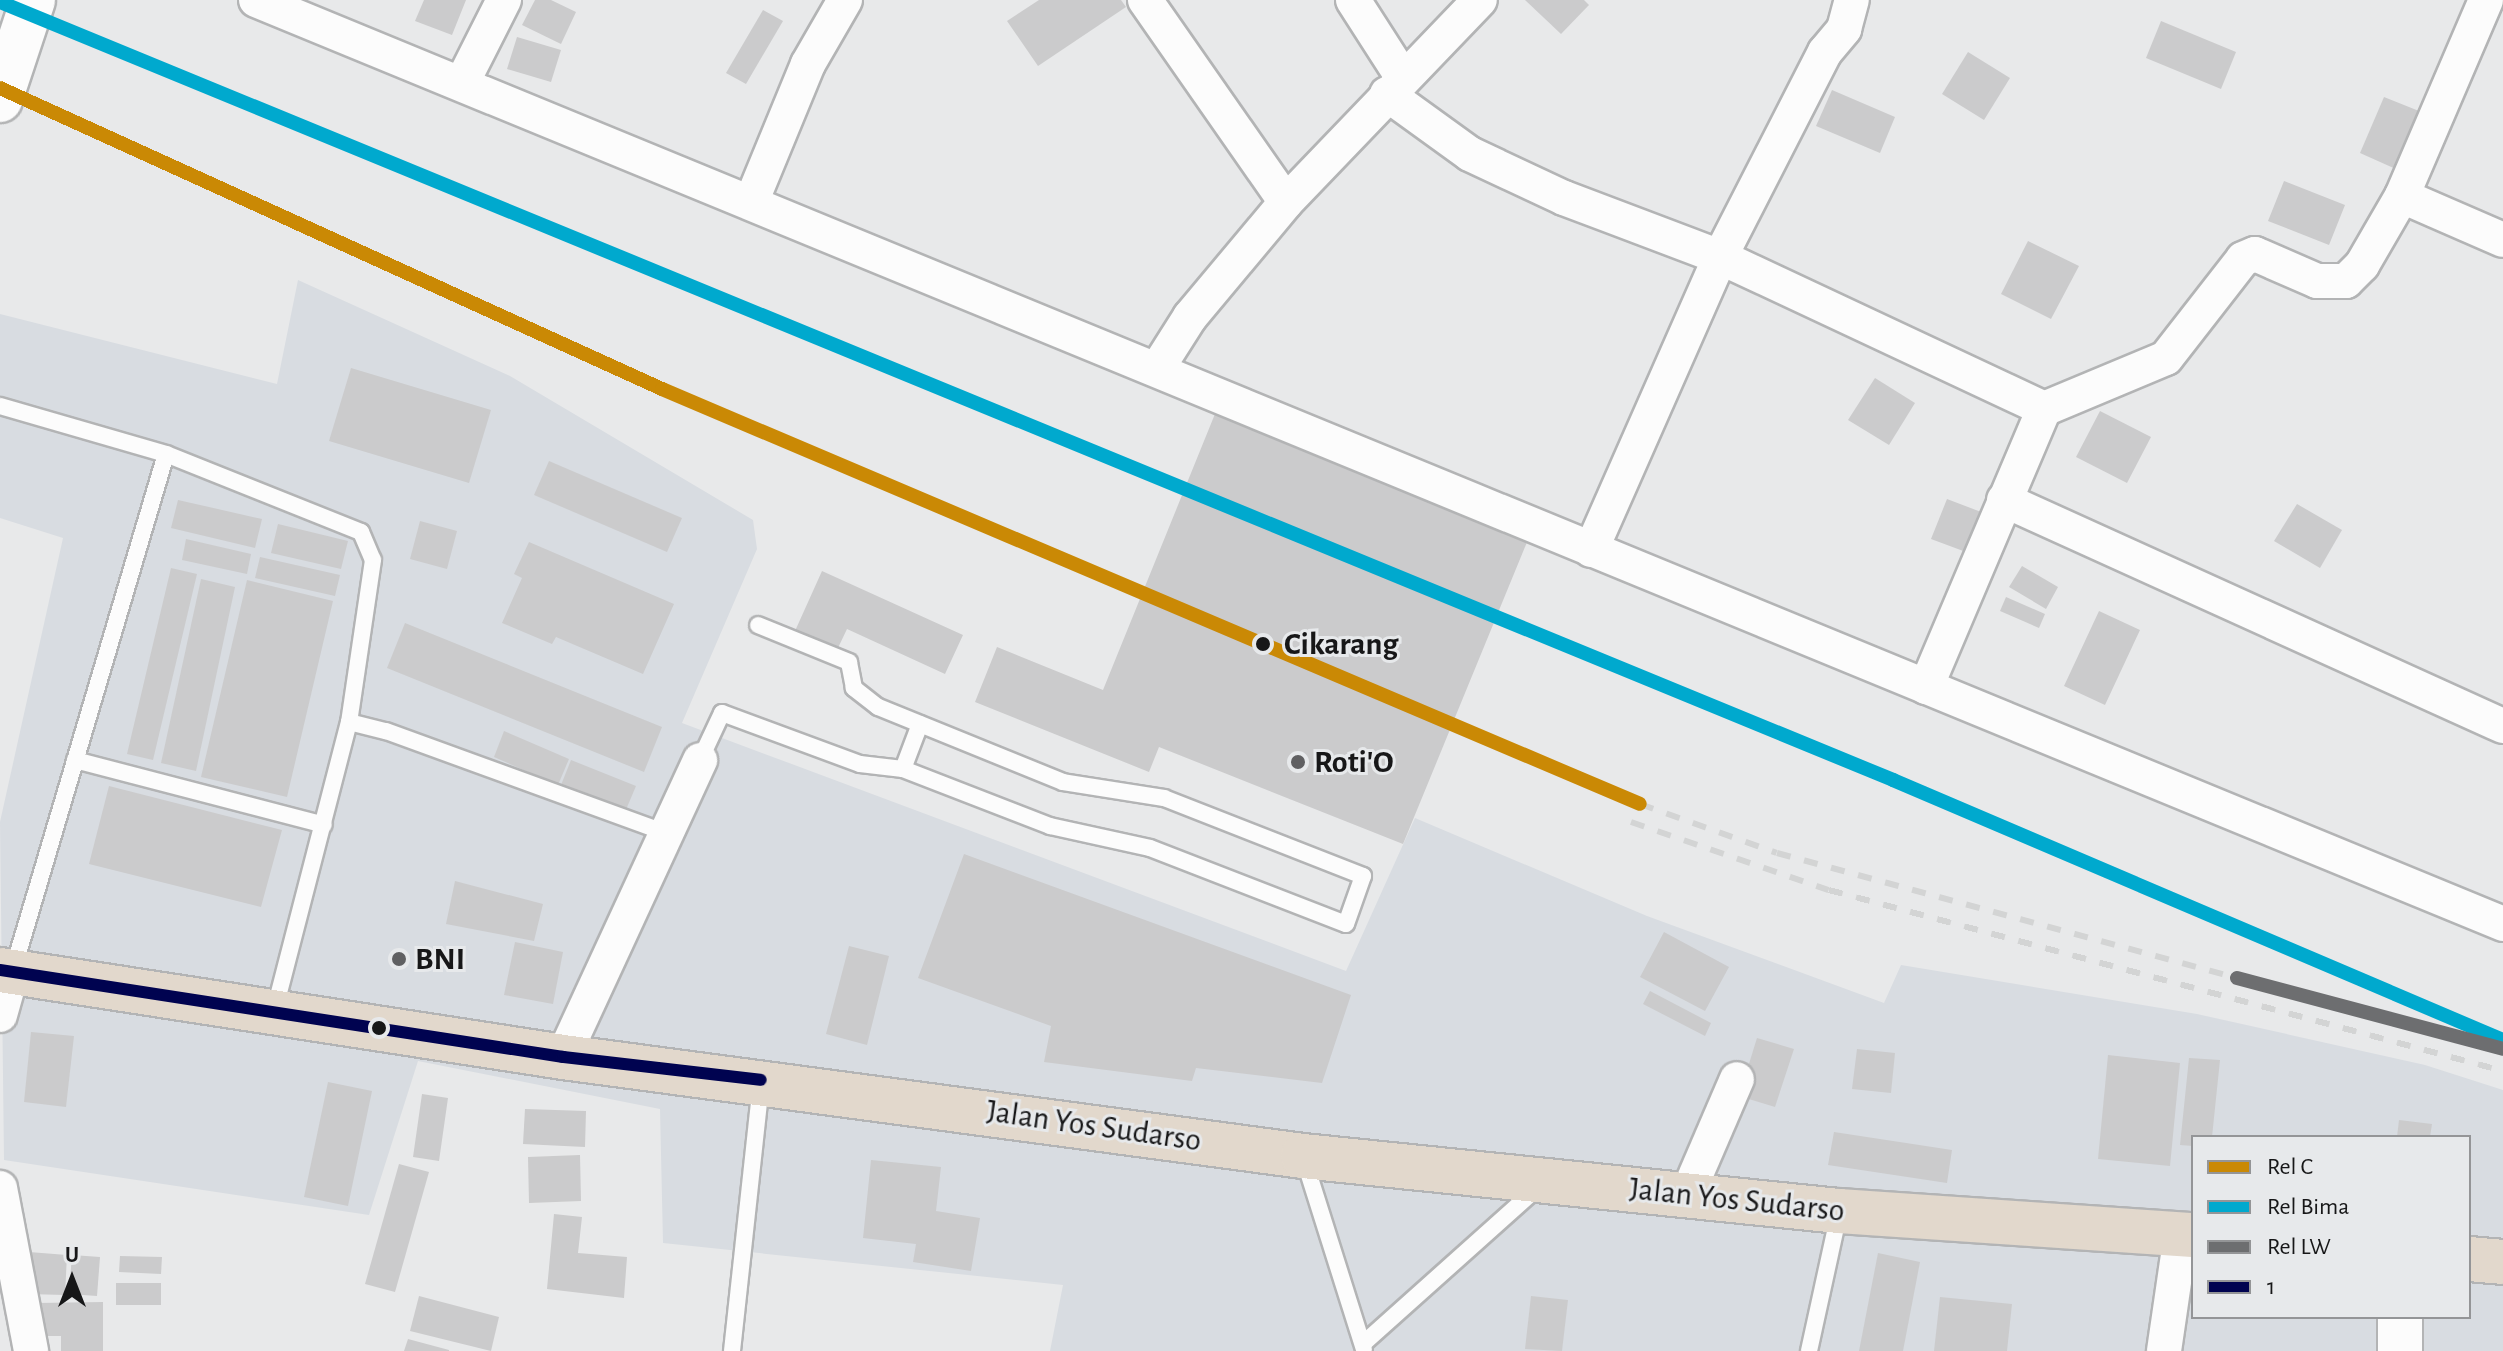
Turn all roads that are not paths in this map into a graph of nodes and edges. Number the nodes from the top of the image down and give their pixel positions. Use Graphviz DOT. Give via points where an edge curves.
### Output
graph roads {
  1 [pos="33,0"];
  2 [pos="256,0"];
  3 [pos="504,0"];
  4 [pos="845,0"];
  5 [pos="1145,0"];
  6 [pos="1353,0"];
  7 [pos="1480,0"];
  8 [pos="1852,0"];
  9 [pos="2486,0"];
  10 [pos="463,81"];
  11 [pos="1395,86"];
  12 [pos="0,100"];
  13 [pos="2402,196"];
  14 [pos="752,200"];
  15 [pos="1286,202"];
  16 [pos="2503,240"];
  17 [pos="1720,257"];
  18 [pos="1157,369"];
  19 [pos="0,406"];
  20 [pos="2044,409"];
  21 [pos="166,454"];
  22 [pos="2004,500"];
  23 [pos="1591,550"];
  24 [pos="758,625"];
  25 [pos="1926,687"];
  26 [pos="349,722"];
  27 [pos="920,724"];
  28 [pos="2503,726"];
  29 [pos="75,760"];
  30 [pos="700,760"];
  31 [pos="903,769"];
  32 [pos="324,825"];
  33 [pos="667,833"];
  34 [pos="2503,924"];
  35 [pos="6,971"];
  36 [pos="274,1014"];
  37 [pos="0,1015"];
  38 [pos="563,1057"];
  39 [pos="1737,1079"];
  40 [pos="761,1080"];
  41 [pos="1303,1156"];
  42 [pos="1543,1182"];
  43 [pos="0,1188"];
  44 [pos="1687,1195"];
  45 [pos="1839,1211"];
  46 [pos="2187,1235"];
  47 [pos="2471,1259"];
  48 [pos="2503,1262"];
  49 [pos="2400,1319"];
  50 [pos="1365,1346"];
  51 [pos="31,1351"];
  52 [pos="732,1351"];
  53 [pos="1809,1351"];
  54 [pos="2164,1351"];
  55 [pos="2400,1351"];
  1 -- 12 [label="main road"];
  2 -- 10 [label="street"];
  3 -- 10 [label="street"];
  4 -- 14 [label="street" via="808,64"];
  5 -- 15 [label="street"];
  6 -- 11 [label="street"];
  7 -- 11 [label="street"];
  8 -- 17 [label="street" via="1844,29 1825,52"];
  9 -- 13 [label="street"];
  10 -- 14 [label="street"];
  11 -- 15 [label="street"];
  11 -- 17 [label="street" via="1470,154 1564,198"];
  13 -- 16 [label="street"];
  13 -- 20 [label="street" via="2362,265 2346,281 2317,281 2255,254 2243,259 2166,358"];
  14 -- 18 [label="street"];
  15 -- 18 [label="street" via="1190,317"];
  17 -- 20 [label="street"];
  17 -- 23 [label="street"];
  18 -- 23 [label="street"];
  19 -- 21 [label="lane"];
  20 -- 22 [label="street"];
  21 -- 26 [label="lane" via="361,532 373,560"];
  21 -- 29 [label="lane"];
  22 -- 25 [label="street"];
  22 -- 28 [label="street"];
  23 -- 25 [label="street"];
  24 -- 27 [label="lane" via="849,662 854,688 878,707"];
  25 -- 34 [label="street"];
  26 -- 32 [label="lane"];
  26 -- 33 [label="lane"];
  27 -- 31 [label="lane"];
  27 -- 31 [label="lane" via="1063,782 1164,798 1363,876 1346,924 1150,848 1050,826"];
  29 -- 32 [label="lane"];
  29 -- 35 [label="lane"];
  30 -- 31 [label="lane" via="722,713 860,764"];
  30 -- 33 [label="street"];
  32 -- 36 [label="lane"];
  33 -- 38 [label="street"];
  35 -- 36 [label="highway, Jalan Yos Sudarso"];
  35 -- 37 [label="street"];
  36 -- 38 [label="highway, Jalan Yos Sudarso"];
  38 -- 40 [label="highway, Jalan Yos Sudarso"];
  39 -- 44 [label="street"];
  40 -- 41 [label="highway, Jalan Yos Sudarso"];
  40 -- 52 [label="lane"];
  41 -- 42 [label="highway, Jalan Yos Sudarso"];
  41 -- 50 [label="lane"];
  42 -- 44 [label="highway, Jalan Yos Sudarso"];
  42 -- 50 [label="lane"];
  43 -- 51 [label="street"];
  44 -- 45 [label="highway, Jalan Yos Sudarso"];
  45 -- 46 [label="highway, Jalan Yos Sudarso"];
  45 -- 53 [label="lane"];
  46 -- 54 [label="street"];
  47 -- 48 [label="highway"];
  49 -- 55 [label="main road"];
}
